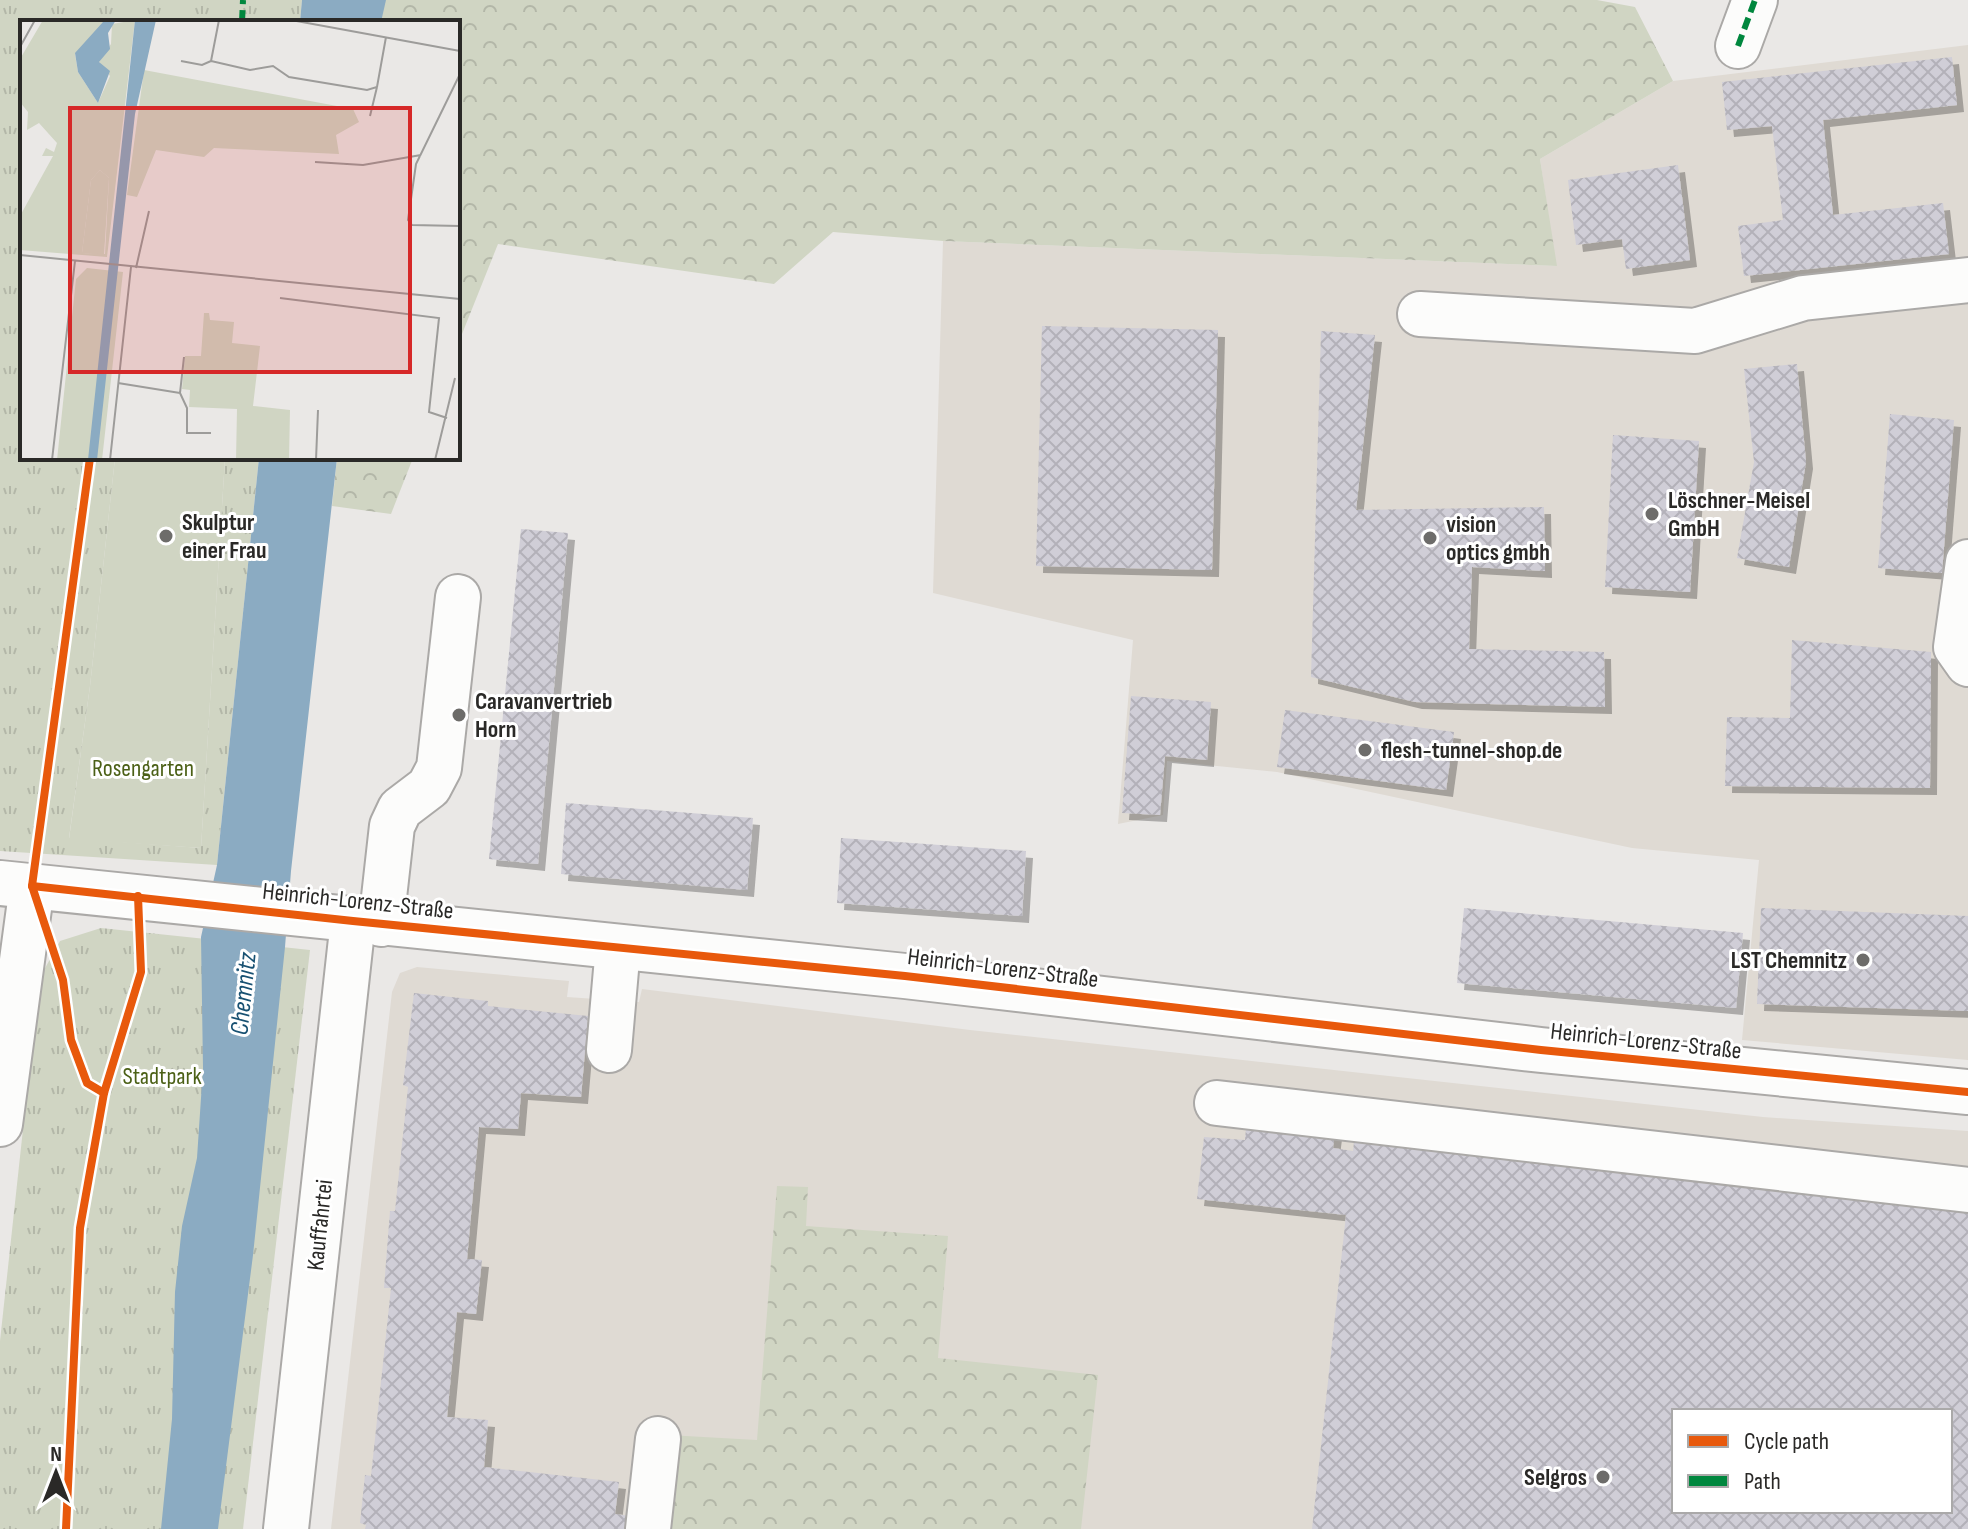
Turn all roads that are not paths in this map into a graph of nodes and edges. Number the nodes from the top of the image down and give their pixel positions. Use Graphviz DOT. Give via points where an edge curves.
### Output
graph roads {
  1 [pos="1755,0"];
  2 [pos="1738,46"];
  3 [pos="1968,280"];
  4 [pos="1420,314"];
  5 [pos="1968,562"];
  6 [pos="458,597"];
  7 [pos="1962,656"];
  8 [pos="16,885"];
  9 [pos="367,923"];
  10 [pos="618,947"];
  11 [pos="609,1050"];
  12 [pos="1968,1092"];
  13 [pos="1217,1103"];
  14 [pos="0,1124"];
  15 [pos="1968,1190"];
  16 [pos="658,1439"];
  17 [pos="286,1529"];
  18 [pos="648,1529"];
  1 -- 2 [label="street"];
  3 -- 4 [label="street" via="1803,298 1695,331"];
  5 -- 7 [label="street"];
  6 -- 9 [label="street, Kauffahrtei" via="439,768 429,787 400,809 392,826"];
  8 -- 9 [label="street, Heinrich-Lorenz-Straße"];
  8 -- 14 [label="street"];
  9 -- 10 [label="street, Heinrich-Lorenz-Straße"];
  9 -- 17 [label="street, Kauffahrtei"];
  10 -- 11 [label="street"];
  10 -- 12 [label="street, Heinrich-Lorenz-Straße" via="1529,1049"];
  13 -- 15 [label="street"];
  16 -- 18 [label="street"];
}
